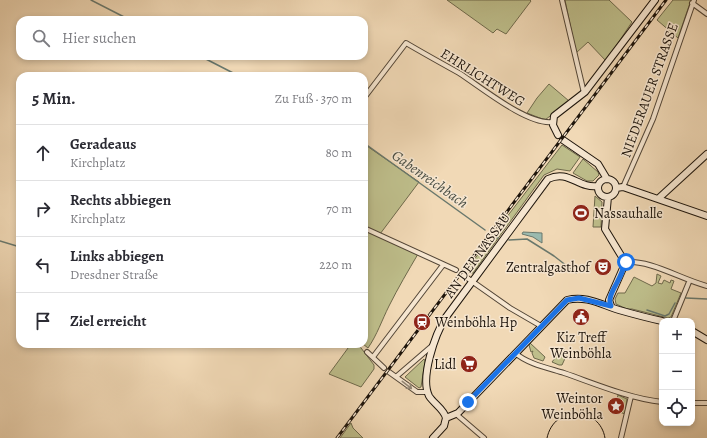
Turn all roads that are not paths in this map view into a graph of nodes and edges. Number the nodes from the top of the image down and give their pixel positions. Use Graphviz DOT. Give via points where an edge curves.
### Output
graph roads {
  1 [pos="562,0"];
  2 [pos="655,0"];
  3 [pos="693,2"];
  4 [pos="707,14"];
  5 [pos="368,93"];
  6 [pos="584,93"];
  7 [pos="552,122"];
  8 [pos="558,135"];
  9 [pos="564,140"];
  10 [pos="707,154"];
  11 [pos="606,179"];
  12 [pos="598,186"];
  13 [pos="623,187"];
  14 [pos="616,188"];
  15 [pos="608,197"];
  16 [pos="659,198"];
  17 [pos="707,215"];
  18 [pos="368,230"];
  19 [pos="624,262"];
  20 [pos="443,265"];
  21 [pos="456,270"];
  22 [pos="463,275"];
  23 [pos="472,282"];
  24 [pos="689,282"];
  25 [pos="707,286"];
  26 [pos="611,306"];
  27 [pos="674,318"];
  28 [pos="659,320"];
  29 [pos="541,326"];
  30 [pos="695,333"];
  31 [pos="707,340"];
  32 [pos="434,344"];
  33 [pos="367,352"];
  34 [pos="515,353"];
  35 [pos="373,357"];
  36 [pos="384,368"];
  37 [pos="389,372"];
  38 [pos="396,376"];
  39 [pos="428,392"];
  40 [pos="632,396"];
  41 [pos="659,401"];
  42 [pos="695,403"];
  43 [pos="707,403"];
  44 [pos="456,414"];
  45 [pos="446,418"];
  46 [pos="433,438"];
  47 [pos="484,438"];
  48 [pos="621,438"];
  1 -- 6 [label="street"];
  2 -- 6 [label="main road"];
  3 -- 4 [label="street"];
  3 -- 13 [label="street, NIEDERAUER STRASSE" via="652,119"];
  5 -- 7 [label="street, EHRLICHTWEG" via="406,43 524,115 538,121"];
  6 -- 7 [label="main road" via="556,114"];
  7 -- 8 [label="main road"];
  9 -- 11 [label="main road" via="598,164"];
  10 -- 16 [label="main road"];
  11 -- 12 [label="main road"];
  11 -- 14 [label="main road" via="612,181"];
  12 -- 15 [label="main road" via="600,194"];
  12 -- 23 [label="main road, AN DER NASSAU" via="586,186 568,176 548,179"];
  13 -- 14 [label="main road"];
  13 -- 16 [label="main road"];
  14 -- 15 [label="main road"];
  15 -- 19 [label="main road" via="605,229"];
  16 -- 17 [label="main road"];
  18 -- 20 [label="street"];
  19 -- 24 [label="street" via="639,263"];
  19 -- 26 [label="main road" via="624,270 610,300"];
  20 -- 21 [label="street"];
  20 -- 35 [label="street"];
  22 -- 23 [label="street"];
  23 -- 29 [label="street"];
  23 -- 32 [label="main road, AN DER NASSAU" via="441,324"];
  24 -- 25 [label="street"];
  24 -- 27 [label="street"];
  26 -- 28 [label="main road"];
  26 -- 29 [label="main road" via="579,298 567,300"];
  29 -- 34 [label="main road"];
  30 -- 31 [label="main road"];
  32 -- 38 [label="street"];
  32 -- 39 [label="main road, AN DER NASSAU" via="426,376"];
  33 -- 35 [label="street"];
  34 -- 40 [label="street" via="536,363"];
  34 -- 44 [label="main road"];
  35 -- 36 [label="street"];
  37 -- 38 [label="street"];
  38 -- 39 [label="street, one-way" via="417,392"];
  39 -- 45 [label="main road"];
  40 -- 41 [label="street"];
  40 -- 48 [label="street"];
  42 -- 43 [label="street"];
  44 -- 45 [label="main road"];
  44 -- 47 [label="street"];
  45 -- 46 [label="main road" via="444,426"];
}
